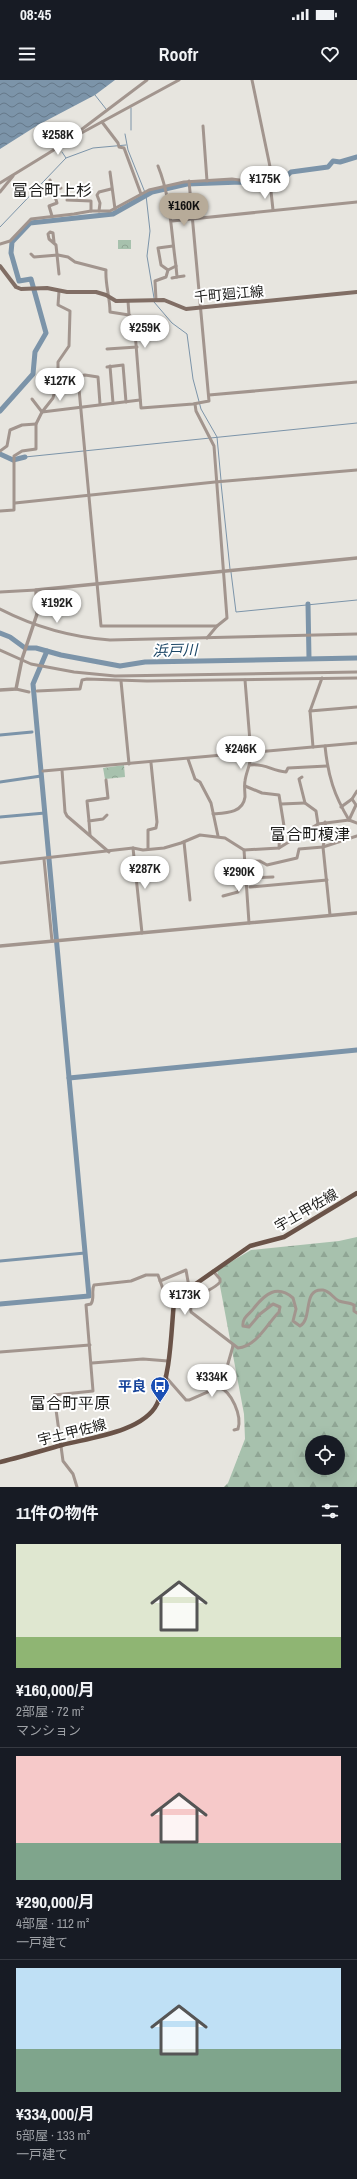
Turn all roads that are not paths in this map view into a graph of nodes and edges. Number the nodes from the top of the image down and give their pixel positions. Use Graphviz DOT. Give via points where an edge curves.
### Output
graph roads {
  1 [pos="147,80"];
  2 [pos="179,80"];
  3 [pos="252,80"];
  4 [pos="102,122"];
  5 [pos="203,126"];
  6 [pos="66,141"];
  7 [pos="158,166"];
  8 [pos="110,172"];
  9 [pos="13,175"];
  10 [pos="50,180"];
  11 [pos="189,181"];
  12 [pos="207,181"];
  13 [pos="272,182"];
  14 [pos="0,183"];
  15 [pos="164,186"];
  16 [pos="61,188"];
  17 [pos="111,189"];
  18 [pos="53,190"];
  19 [pos="0,192"];
  20 [pos="142,194"];
  21 [pos="67,200"];
  22 [pos="357,202"];
  23 [pos="115,208"];
  24 [pos="273,210"];
  25 [pos="91,211"];
  26 [pos="99,211"];
  27 [pos="52,216"];
  28 [pos="193,218"];
  29 [pos="172,221"];
  30 [pos="54,242"];
  31 [pos="0,244"];
  32 [pos="173,246"];
  33 [pos="31,254"];
  34 [pos="58,255"];
  35 [pos="0,266"];
  36 [pos="176,266"];
  37 [pos="168,270"];
  38 [pos="59,274"];
  39 [pos="184,276"];
  40 [pos="177,277"];
  41 [pos="172,278"];
  42 [pos="60,291"];
  43 [pos="357,292"];
  44 [pos="110,298"];
  45 [pos="156,300"];
  46 [pos="128,301"];
  47 [pos="201,309"];
  48 [pos="129,315"];
  49 [pos="137,347"];
  50 [pos="107,349"];
  51 [pos="58,380"];
  52 [pos="357,382"];
  53 [pos="79,389"];
  54 [pos="209,395"];
  55 [pos="32,399"];
  56 [pos="140,400"];
  57 [pos="126,402"];
  58 [pos="113,403"];
  59 [pos="100,404"];
  60 [pos="195,404"];
  61 [pos="80,406"];
  62 [pos="42,412"];
  63 [pos="36,424"];
  64 [pos="0,451"];
  65 [pos="357,470"];
  66 [pos="217,482"];
  67 [pos="89,496"];
  68 [pos="15,503"];
  69 [pos="0,511"];
  70 [pos="357,558"];
  71 [pos="224,570"];
  72 [pos="98,584"];
  73 [pos="36,590"];
  74 [pos="0,592"];
  75 [pos="0,609"];
  76 [pos="32,624"];
  77 [pos="217,626"];
  78 [pos="357,634"];
  79 [pos="207,638"];
  80 [pos="0,650"];
  81 [pos="22,659"];
  82 [pos="357,672"];
  83 [pos="322,678"];
  84 [pos="357,678"];
  85 [pos="245,680"];
  86 [pos="122,681"];
  87 [pos="16,689"];
  88 [pos="0,690"];
  89 [pos="29,692"];
  90 [pos="37,692"];
  91 [pos="357,707"];
  92 [pos="310,711"];
  93 [pos="357,743"];
  94 [pos="325,746"];
  95 [pos="313,747"];
  96 [pos="251,754"];
  97 [pos="188,759"];
  98 [pos="151,763"];
  99 [pos="129,764"];
  100 [pos="250,765"];
  101 [pos="327,766"];
  102 [pos="62,770"];
  103 [pos="43,771"];
  104 [pos="302,777"];
  105 [pos="106,780"];
  106 [pos="245,786"];
  107 [pos="357,791"];
  108 [pos="352,799"];
  109 [pos="305,803"];
  110 [pos="281,804"];
  111 [pos="341,807"];
  112 [pos="213,814"];
  113 [pos="107,815"];
  114 [pos="349,820"];
  115 [pos="89,821"];
  116 [pos="325,822"];
  117 [pos="357,823"];
  118 [pos="318,824"];
  119 [pos="90,835"];
  120 [pos="218,836"];
  121 [pos="357,836"];
  122 [pos="184,842"];
  123 [pos="323,847"];
  124 [pos="133,848"];
  125 [pos="278,848"];
  126 [pos="148,849"];
  127 [pos="244,850"];
  128 [pos="108,852"];
  129 [pos="45,858"];
  130 [pos="244,862"];
  131 [pos="254,862"];
  132 [pos="0,863"];
  133 [pos="245,873"];
  134 [pos="273,877"];
  135 [pos="246,878"];
  136 [pos="257,878"];
  137 [pos="327,880"];
  138 [pos="250,887"];
  139 [pos="224,896"];
  140 [pos="190,900"];
  141 [pos="357,913"];
  142 [pos="330,915"];
  143 [pos="250,923"];
  144 [pos="142,933"];
  145 [pos="53,941"];
  146 [pos="0,946"];
  147 [pos="357,1193"];
  148 [pos="213,1271"];
  149 [pos="160,1281"];
  150 [pos="189,1287"];
  151 [pos="179,1296"];
  152 [pos="357,1313"];
  153 [pos="90,1345"];
  154 [pos="233,1346"];
  155 [pos="0,1352"];
  156 [pos="168,1361"];
  157 [pos="92,1363"];
  158 [pos="165,1376"];
  159 [pos="218,1387"];
  160 [pos="234,1430"];
  161 [pos="61,1446"];
  162 [pos="0,1462"];
  163 [pos="77,1487"];
  1 -- 6 [label="street"];
  2 -- 4 [label="street"];
  3 -- 13 [label="street"];
  4 -- 6 [label="street"];
  4 -- 20 [label="street" via="119,147 124,148"];
  5 -- 12 [label="street"];
  6 -- 9 [label="street"];
  7 -- 15 [label="street"];
  8 -- 17 [label="street"];
  9 -- 14 [label="street"];
  9 -- 19 [label="street"];
  10 -- 18 [label="street"];
  11 -- 12 [label="street"];
  11 -- 15 [label="street"];
  11 -- 28 [label="street"];
  12 -- 13 [label="street" via="241,179"];
  13 -- 24 [label="street"];
  15 -- 20 [label="street"];
  15 -- 29 [label="street"];
  16 -- 18 [label="street"];
  17 -- 23 [label="street"];
  17 -- 26 [label="street" via="99,192"];
  18 -- 27 [label="street" via="57,203 49,206"];
  20 -- 23 [label="street"];
  21 -- 25 [label="street" via="91,201"];
  22 -- 24 [label="street"];
  23 -- 26 [label="street" via="110,211"];
  24 -- 28 [label="street"];
  25 -- 26 [label="street"];
  25 -- 27 [label="street"];
  27 -- 31 [label="street" via="31,219 10,241"];
  28 -- 29 [label="street"];
  28 -- 47 [label="street"];
  29 -- 32 [label="street"];
  30 -- 34 [label="street"];
  32 -- 36 [label="street"];
  32 -- 37 [label="street" via="158,248 161,266"];
  33 -- 34 [label="street" via="34,257"];
  34 -- 38 [label="street"];
  34 -- 44 [label="street" via="106,270"];
  35 -- 42 [label="main road, 千町廻江線" via="16,287 29,290 50,288"];
  36 -- 37 [label="street"];
  36 -- 40 [label="street"];
  37 -- 45 [label="street" via="166,277 156,281"];
  39 -- 40 [label="street"];
  40 -- 41 [label="street"];
  42 -- 44 [label="main road, 千町廻江線" via="96,292"];
  42 -- 51 [label="street" via="58,305 70,311 68,346 58,362"];
  43 -- 47 [label="main road, 千町廻江線"];
  44 -- 46 [label="main road, 千町廻江線"];
  44 -- 48 [label="street" via="110,312"];
  45 -- 46 [label="main road, 千町廻江線"];
  45 -- 47 [label="main road, 千町廻江線" via="170,302 186,309"];
  46 -- 48 [label="street"];
  47 -- 54 [label="street"];
  48 -- 49 [label="street" via="134,319"];
  49 -- 50 [label="street"];
  49 -- 56 [label="street"];
  51 -- 59 [label="street" via="85,375 98,377"];
  51 -- 62 [label="street" via="54,398"];
  52 -- 54 [label="street"];
  53 -- 61 [label="street"];
  54 -- 60 [label="street" via="209,401"];
  55 -- 62 [label="street"];
  56 -- 57 [label="street"];
  56 -- 60 [label="street" via="142,408"];
  57 -- 58 [label="street"];
  57 -- 58 [label="street" via="123,365 108,367"];
  58 -- 59 [label="street"];
  59 -- 61 [label="street"];
  60 -- 66 [label="street" via="196,411 213,441"];
  61 -- 62 [label="street"];
  61 -- 67 [label="street"];
  62 -- 63 [label="street"];
  63 -- 64 [label="street" via="22,425 10,430 7,446"];
  63 -- 68 [label="street" via="36,449 14,456"];
  65 -- 66 [label="street"];
  66 -- 67 [label="street"];
  66 -- 71 [label="street"];
  67 -- 68 [label="street"];
  67 -- 72 [label="street"];
  68 -- 69 [label="street" via="14,510"];
  70 -- 71 [label="street"];
  71 -- 72 [label="street"];
  71 -- 77 [label="street" via="227,618"];
  72 -- 73 [label="street"];
  72 -- 77 [label="street" via="101,626"];
  73 -- 74 [label="street"];
  73 -- 76 [label="street" via="37,610"];
  75 -- 76 [label="street"];
  76 -- 79 [label="street" via="91,638"];
  76 -- 81 [label="street"];
  77 -- 79 [label="street"];
  78 -- 79 [label="street"];
  80 -- 81 [label="street"];
  81 -- 82 [label="street" via="31,664 115,676"];
  81 -- 87 [label="street"];
  83 -- 84 [label="street"];
  83 -- 85 [label="street"];
  83 -- 92 [label="street"];
  85 -- 86 [label="street"];
  85 -- 96 [label="street"];
  86 -- 90 [label="street" via="87,679 82,680 80,689"];
  86 -- 99 [label="street"];
  87 -- 88 [label="street"];
  87 -- 89 [label="street"];
  91 -- 92 [label="street"];
  92 -- 95 [label="street"];
  93 -- 94 [label="street"];
  94 -- 95 [label="street"];
  94 -- 101 [label="street"];
  95 -- 96 [label="street"];
  96 -- 97 [label="street"];
  96 -- 100 [label="street"];
  97 -- 98 [label="street"];
  97 -- 112 [label="street" via="195,779 200,782 211,803"];
  98 -- 99 [label="street"];
  98 -- 126 [label="street" via="157,822 156,828 148,830"];
  99 -- 102 [label="street"];
  100 -- 101 [label="street" via="263,764 286,772 288,768"];
  100 -- 106 [label="street"];
  101 -- 111 [label="street"];
  102 -- 103 [label="street"];
  102 -- 119 [label="street" via="65,812"];
  104 -- 109 [label="street" via="299,779"];
  105 -- 115 [label="street" via="108,798 87,801"];
  106 -- 110 [label="street" via="262,793 279,795"];
  106 -- 112 [label="street" via="242,806 233,813"];
  107 -- 108 [label="street"];
  108 -- 111 [label="street"];
  108 -- 114 [label="street" via="356,805"];
  109 -- 110 [label="street"];
  109 -- 118 [label="street" via="316,811"];
  110 -- 125 [label="street" via="284,826 280,827"];
  111 -- 114 [label="street"];
  112 -- 120 [label="street"];
  113 -- 115 [label="street" via="103,819"];
  114 -- 116 [label="street"];
  114 -- 117 [label="street"];
  115 -- 119 [label="street"];
  116 -- 118 [label="street"];
  116 -- 123 [label="street"];
  118 -- 125 [label="street"];
  119 -- 128 [label="street"];
  120 -- 122 [label="street" via="200,835"];
  120 -- 127 [label="street"];
  121 -- 123 [label="street"];
  122 -- 126 [label="street"];
  122 -- 140 [label="street"];
  123 -- 131 [label="street" via="299,849 297,858 267,865 260,861"];
  123 -- 137 [label="street"];
  124 -- 126 [label="street"];
  124 -- 128 [label="street"];
  124 -- 144 [label="street"];
  125 -- 127 [label="street"];
  127 -- 130 [label="street"];
  128 -- 129 [label="street"];
  129 -- 132 [label="street"];
  129 -- 145 [label="street"];
  130 -- 131 [label="street"];
  130 -- 133 [label="street"];
  131 -- 136 [label="street"];
  133 -- 135 [label="street"];
  133 -- 139 [label="street" via="238,892"];
  134 -- 136 [label="street"];
  135 -- 136 [label="street"];
  135 -- 143 [label="street"];
  137 -- 138 [label="street"];
  137 -- 142 [label="street"];
  141 -- 142 [label="street"];
  142 -- 143 [label="street"];
  143 -- 144 [label="street"];
  144 -- 145 [label="street"];
  145 -- 146 [label="street"];
  147 -- 148 [label="main road, 宇土甲佐線" via="284,1237 250,1246"];
  148 -- 150 [label="main road, 宇土甲佐線"];
  148 -- 154 [label="street" via="220,1282 213,1290 200,1294 191,1310 193,1315"];
  149 -- 150 [label="street" via="186,1270"];
  149 -- 151 [label="street" via="163,1289 172,1290"];
  149 -- 153 [label="street" via="158,1275 146,1275 131,1281 94,1285 93,1301 86,1306"];
  150 -- 151 [label="main road, 宇土甲佐線"];
  151 -- 156 [label="main road, 宇土甲佐線" via="174,1302"];
  152 -- 154 [label="street" via="352,1304 339,1301 326,1291 318,1291 310,1296 306,1318 300,1326 294,1321 296,1309 293,1298 287,1293 274,1291 262,1298 244,1318 243,1326 249,1327 273,1304 280,1307 279,1312 249,1344 242,1348"];
  153 -- 155 [label="street"];
  153 -- 157 [label="street"];
  154 -- 159 [label="street" via="227,1367 228,1383"];
  156 -- 157 [label="street" via="143,1359"];
  156 -- 158 [label="main road, 宇土甲佐線"];
  157 -- 161 [label="street" via="93,1391 54,1395"];
  158 -- 159 [label="street" via="187,1401"];
  158 -- 161 [label="main road, 宇土甲佐線" via="157,1405 145,1417 114,1432"];
  159 -- 160 [label="street" via="227,1392 237,1408 239,1426"];
  161 -- 162 [label="main road, 宇土甲佐線"];
  161 -- 163 [label="street" via="63,1461 73,1474"];
}
